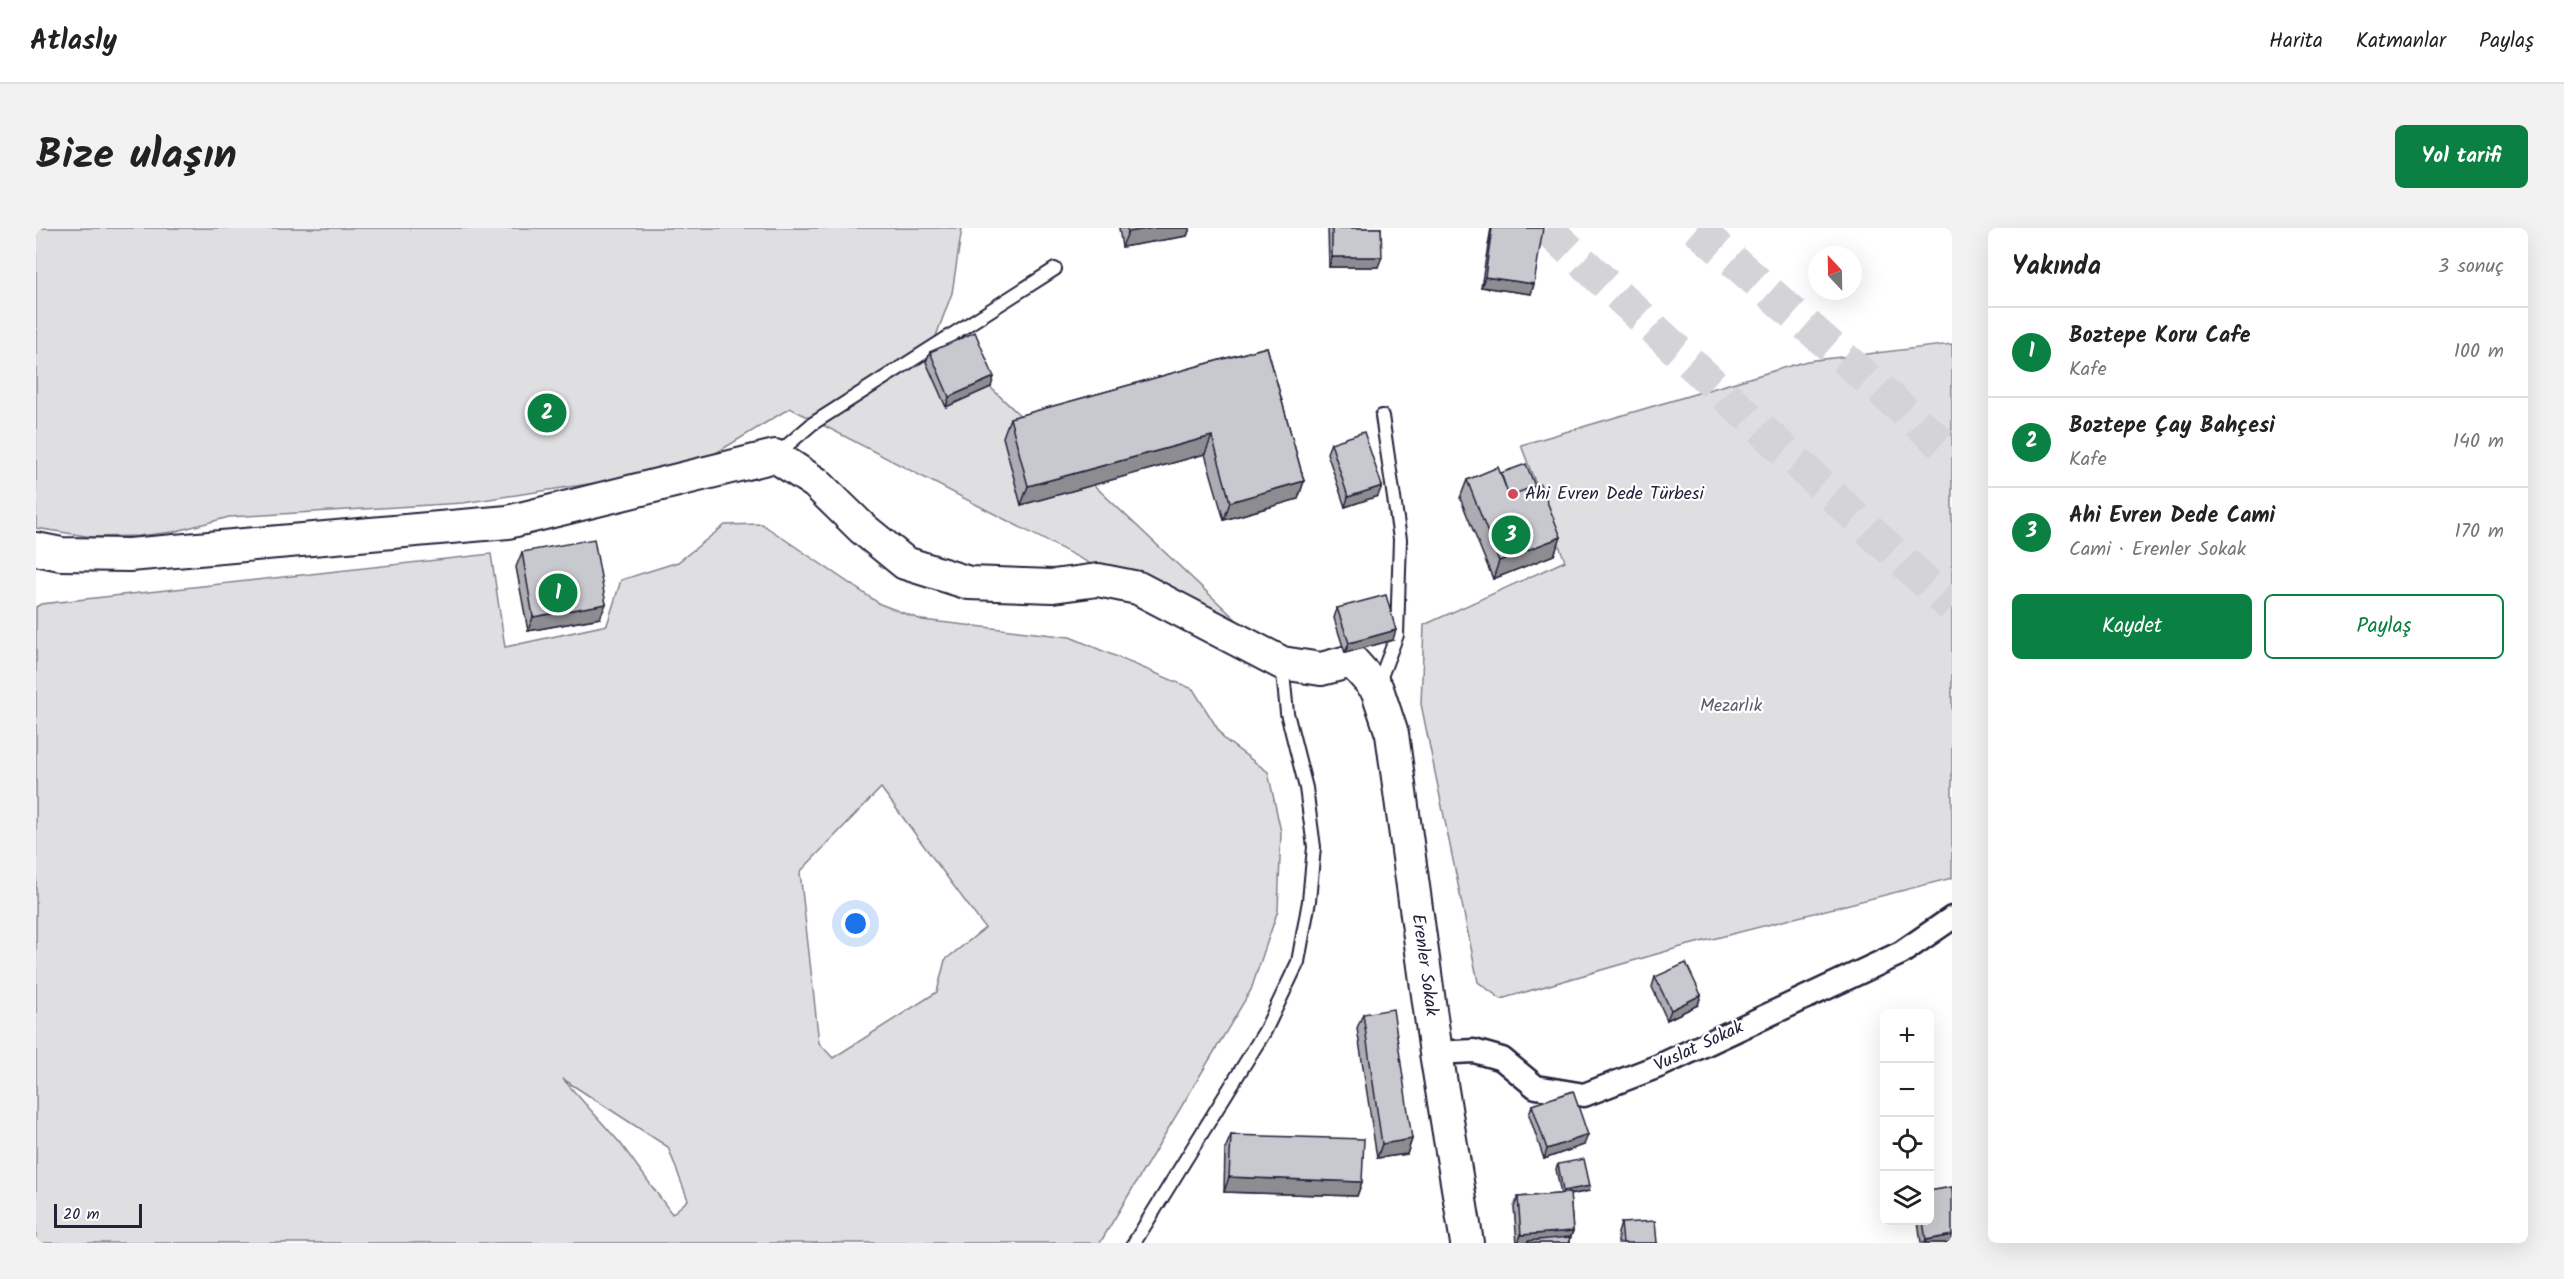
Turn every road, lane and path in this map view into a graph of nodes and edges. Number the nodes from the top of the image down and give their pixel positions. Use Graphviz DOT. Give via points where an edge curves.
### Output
graph roads {
  1 [pos="1056,269"];
  2 [pos="1382,416"];
  3 [pos="775,456"];
  4 [pos="36,549"];
  5 [pos="1282,663"];
  6 [pos="1377,688"];
  7 [pos="1952,918"];
  8 [pos="1436,1053"];
  9 [pos="1134,1243"];
  10 [pos="1467,1243"];
  1 -- 3 [label="lane" via="812,424"];
  2 -- 6 [label="lane" via="1400,539 1397,635"];
  3 -- 4 [label="street" via="508,522 129,555 61,554"];
  3 -- 5 [label="street" via="816,483 905,563 969,583 1053,585 1098,580 1138,588"];
  5 -- 6 [label="street" via="1321,669 1352,661"];
  5 -- 9 [label="lane" via="1287,713 1306,788 1314,847 1298,962 1265,1031"];
  6 -- 8 [label="street, Erenler Sokak" via="1392,734"];
  7 -- 8 [label="street, Vuslat Sokak" via="1900,953 1659,1066 1584,1095 1536,1087 1502,1059 1474,1051"];
  8 -- 10 [label="street, Erenler Sokak"];
}
